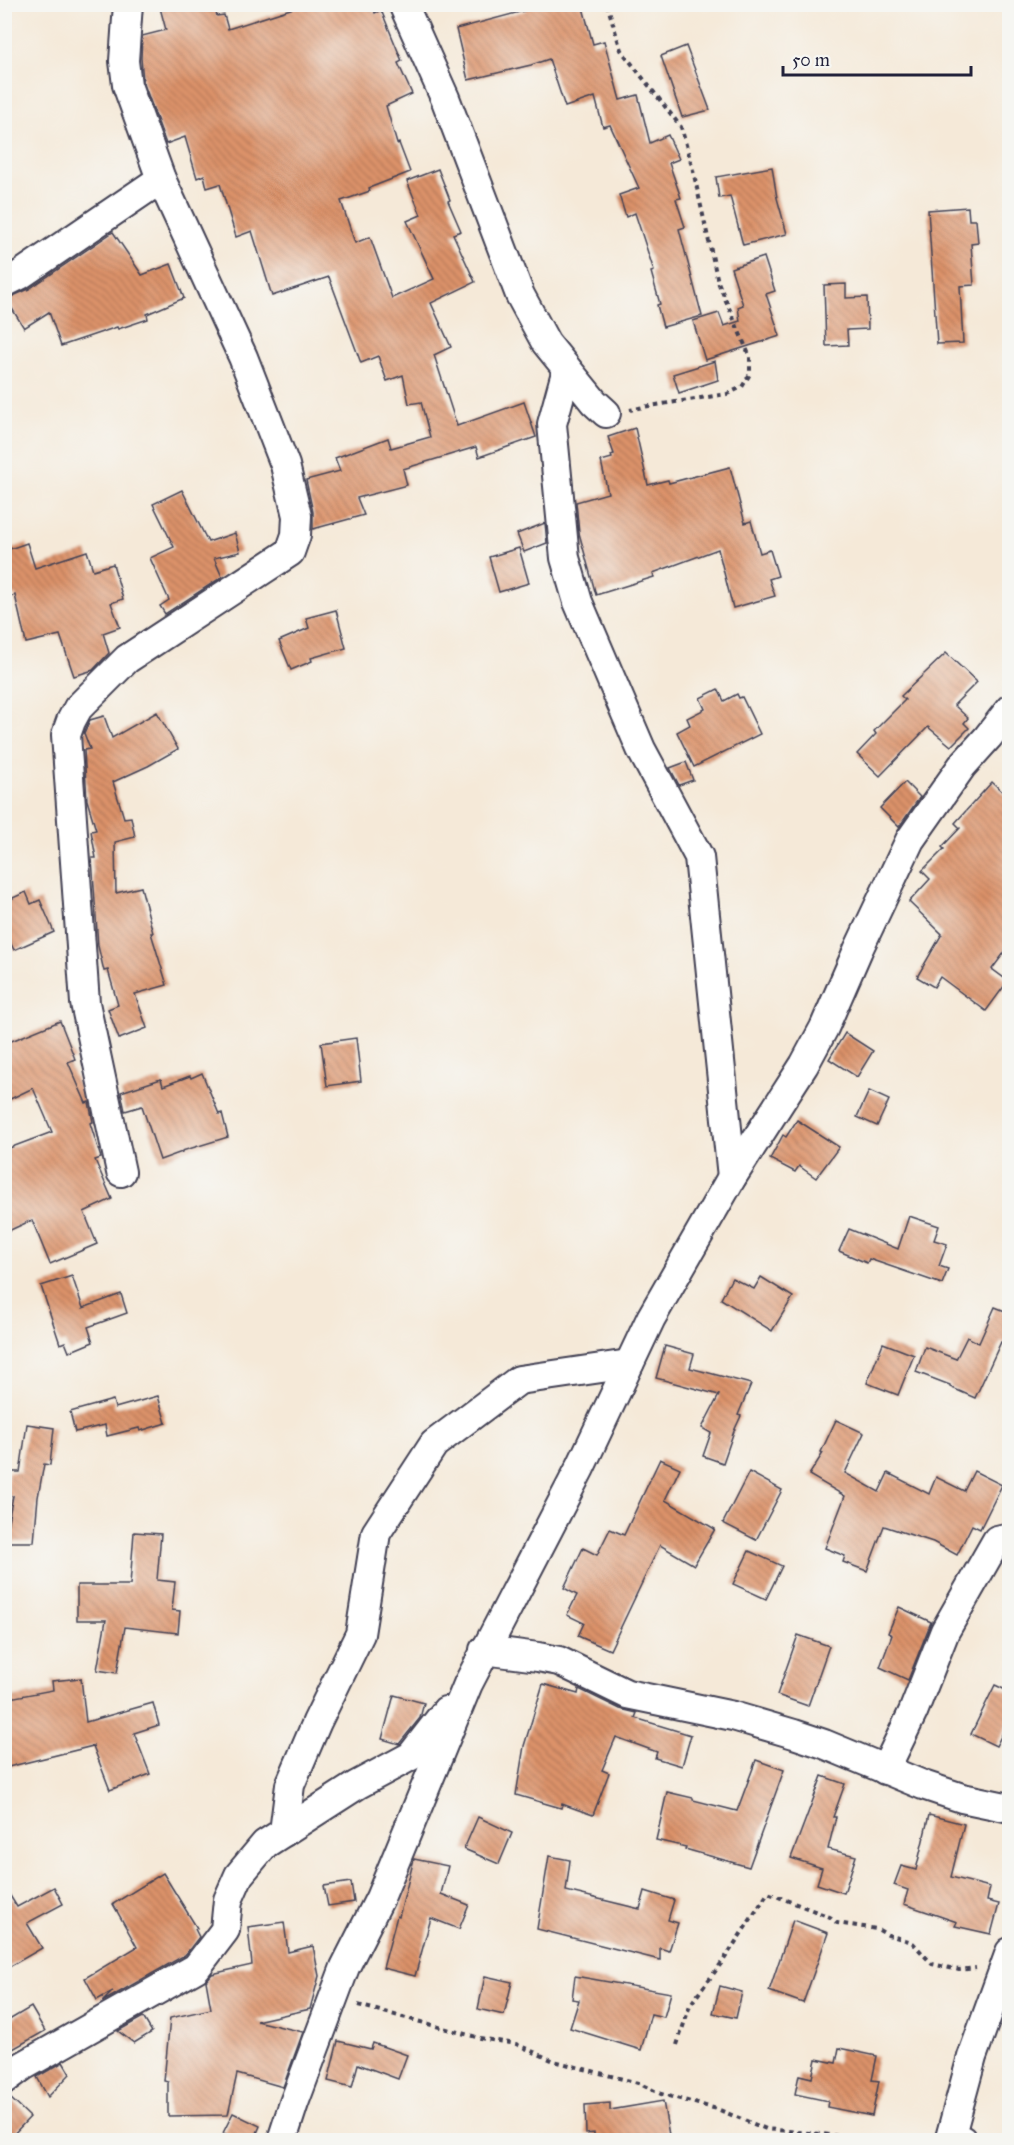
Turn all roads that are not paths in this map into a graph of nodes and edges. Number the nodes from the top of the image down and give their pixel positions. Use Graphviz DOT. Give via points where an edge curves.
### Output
graph roads {
  1 [pos="128,4"];
  2 [pos="403,4"];
  3 [pos="161,179"];
  4 [pos="4,283"];
  5 [pos="567,369"];
  6 [pos="606,413"];
  7 [pos="1010,709"];
  8 [pos="121,1172"];
  9 [pos="732,1177"];
  10 [pos="629,1364"];
  11 [pos="1010,1537"];
  12 [pos="484,1650"];
  13 [pos="468,1684"];
  14 [pos="885,1770"];
  15 [pos="1010,1808"];
  16 [pos="284,1832"];
  17 [pos="1007,1959"];
  18 [pos="4,2080"];
  19 [pos="282,2140"];
  20 [pos="962,2140"];
  1 -- 3 [label="street" via="124,61 127,85"];
  2 -- 5 [label="street" via="445,98 520,295 546,342"];
  3 -- 4 [label="street"];
  3 -- 8 [label="street" via="243,357 285,465 297,516 290,552 128,659 78,708 66,735 85,1003"];
  5 -- 6 [label="street"];
  5 -- 9 [label="street" via="552,424 565,558 578,602 641,749 699,857"];
  7 -- 9 [label="street" via="962,766 910,840 824,1028"];
  9 -- 10 [label="street"];
  10 -- 12 [label="street" via="580,1468"];
  10 -- 16 [label="street" via="519,1380 434,1444 376,1533 360,1634 290,1785"];
  11 -- 14 [label="street" via="997,1540 945,1631"];
  12 -- 13 [label="street"];
  12 -- 14 [label="street" via="559,1661 627,1694 733,1716 824,1744"];
  13 -- 16 [label="street" via="411,1756"];
  13 -- 19 [label="street" via="380,1898 333,1998"];
  14 -- 15 [label="street" via="962,1798"];
  16 -- 18 [label="street" via="265,1844 239,1875 228,1900 225,1930 196,1968"];
  17 -- 20 [label="street" via="972,2057 950,2138"];
}
